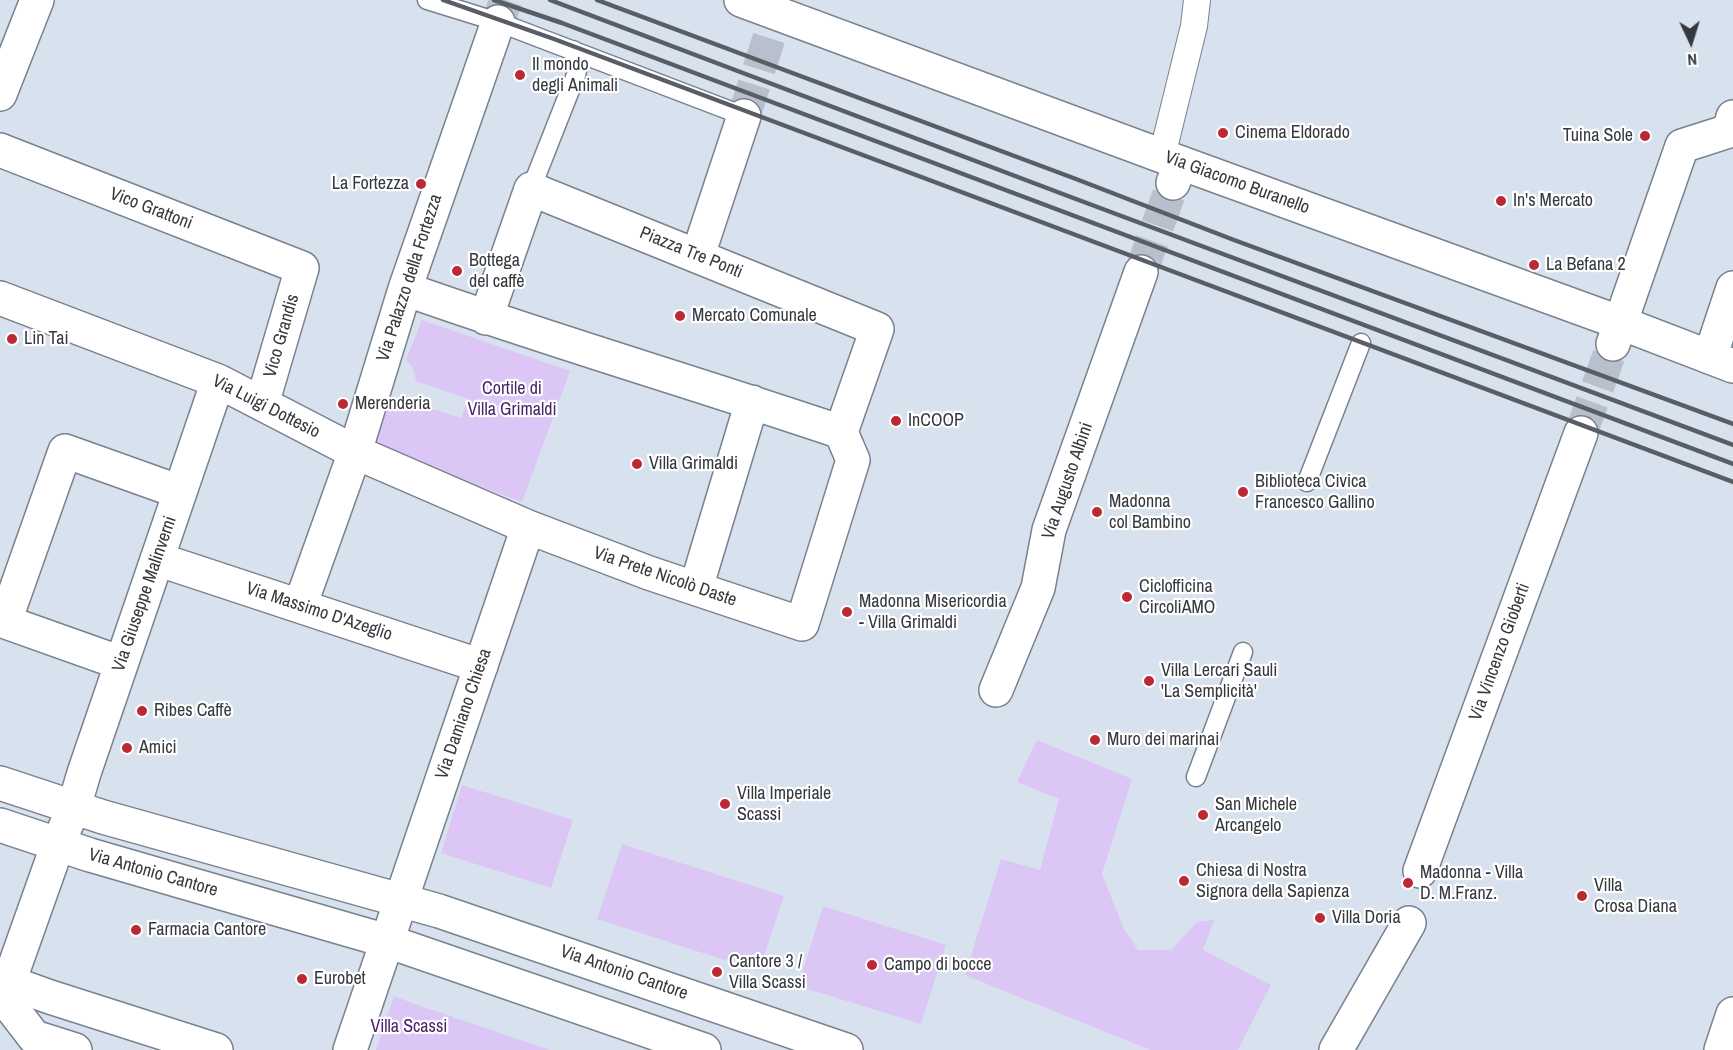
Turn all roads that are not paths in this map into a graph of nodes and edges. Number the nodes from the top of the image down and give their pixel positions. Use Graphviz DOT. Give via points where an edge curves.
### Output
graph roads {
  1 [pos="37,0"];
  2 [pos="427,0"];
  3 [pos="741,0"];
  4 [pos="1197,0"];
  5 [pos="498,22"];
  6 [pos="573,50"];
  7 [pos="1,87"];
  8 [pos="744,116"];
  9 [pos="1733,117"];
  10 [pos="0,150"];
  11 [pos="1172,167"];
  12 [pos="531,189"];
  13 [pos="698,255"];
  14 [pos="302,268"];
  15 [pos="1141,272"];
  16 [pos="1733,288"];
  17 [pos="405,289"];
  18 [pos="0,298"];
  19 [pos="486,318"];
  20 [pos="1617,333"];
  21 [pos="1360,343"];
  22 [pos="1721,361"];
  23 [pos="218,381"];
  24 [pos="752,402"];
  25 [pos="262,405"];
  26 [pos="841,432"];
  27 [pos="1581,433"];
  28 [pos="356,452"];
  29 [pos="1307,482"];
  30 [pos="180,492"];
  31 [pos="528,527"];
  32 [pos="157,559"];
  33 [pos="696,588"];
  34 [pos="300,606"];
  35 [pos="3,621"];
  36 [pos="1243,651"];
  37 [pos="121,663"];
  38 [pos="481,666"];
  39 [pos="996,690"];
  40 [pos="1196,777"];
  41 [pos="0,783"];
  42 [pos="74,807"];
  43 [pos="0,825"];
  44 [pos="58,844"];
  45 [pos="1420,871"];
  46 [pos="401,900"];
  47 [pos="1409,923"];
  48 [pos="387,941"];
  49 [pos="5,981"];
  50 [pos="75,1050"];
  51 [pos="216,1050"];
  52 [pos="350,1050"];
  53 [pos="704,1050"];
  54 [pos="846,1050"];
  55 [pos="1336,1050"];
  1 -- 7 [label="street"];
  2 -- 5 [label="lane"];
  3 -- 11 [label="street, Via Giacomo Buranello"];
  4 -- 11 [label="street"];
  5 -- 6 [label="lane"];
  5 -- 17 [label="street, Via Palazzo della Fortezza"];
  6 -- 8 [label="lane"];
  6 -- 12 [label="lane" via="579,65 576,75"];
  8 -- 13 [label="street"];
  9 -- 20 [label="street" via="1729,132 1682,146"];
  10 -- 14 [label="street, Vico Grattoni"];
  11 -- 20 [label="street, Via Giacomo Buranello"];
  12 -- 13 [label="street, Piazza Tre Ponti"];
  12 -- 19 [label="street"];
  13 -- 26 [label="street, Piazza Tre Ponti" via="877,329"];
  14 -- 25 [label="street, Vico Grandis"];
  15 -- 39 [label="street, Via Augusto Albini" via="1049,531 1038,588"];
  16 -- 22 [label="street"];
  17 -- 19 [label="street"];
  17 -- 28 [label="street, Via Palazzo della Fortezza"];
  18 -- 23 [label="street, Via Luigi Dottesio"];
  19 -- 24 [label="street"];
  20 -- 22 [label="street, Via Giacomo Buranello"];
  21 -- 29 [label="lane"];
  23 -- 25 [label="street, Via Luigi Dottesio"];
  23 -- 30 [label="street, Via Giuseppe Malinverni"];
  24 -- 26 [label="street"];
  24 -- 33 [label="street"];
  25 -- 28 [label="street, Via Luigi Dottesio"];
  26 -- 33 [label="street, Via Prete Nicolò Daste" via="853,460 802,624"];
  27 -- 45 [label="street, Via Vincenzo Gioberti"];
  28 -- 31 [label="street, Via Luigi Dottesio"];
  28 -- 34 [label="street, Via Palazzo della Fortezza"];
  30 -- 32 [label="street, Via Giuseppe Malinverni"];
  30 -- 35 [label="street" via="65,451"];
  31 -- 33 [label="street, Via Prete Nicolò Daste"];
  31 -- 38 [label="street, Via Damiano Chiesa"];
  32 -- 34 [label="street, Via Massimo D'Azeglio"];
  32 -- 37 [label="street, Via Giuseppe Malinverni"];
  34 -- 38 [label="street, Via Massimo D'Azeglio"];
  35 -- 37 [label="street"];
  36 -- 40 [label="lane"];
  37 -- 42 [label="street, Via Giuseppe Malinverni"];
  38 -- 46 [label="street, Via Damiano Chiesa"];
  41 -- 42 [label="street, Via Antonio Cantore"];
  42 -- 44 [label="street"];
  42 -- 46 [label="street, Via Antonio Cantore"];
  43 -- 44 [label="street, Via Antonio Cantore"];
  44 -- 48 [label="street, Via Antonio Cantore"];
  44 -- 49 [label="street"];
  46 -- 48 [label="street"];
  46 -- 54 [label="street, Via Antonio Cantore"];
  47 -- 55 [label="street"];
  48 -- 52 [label="street"];
  48 -- 53 [label="street, Via Antonio Cantore"];
  49 -- 50 [label="street" via="11,1007 34,1037"];
  49 -- 51 [label="street"];
}
